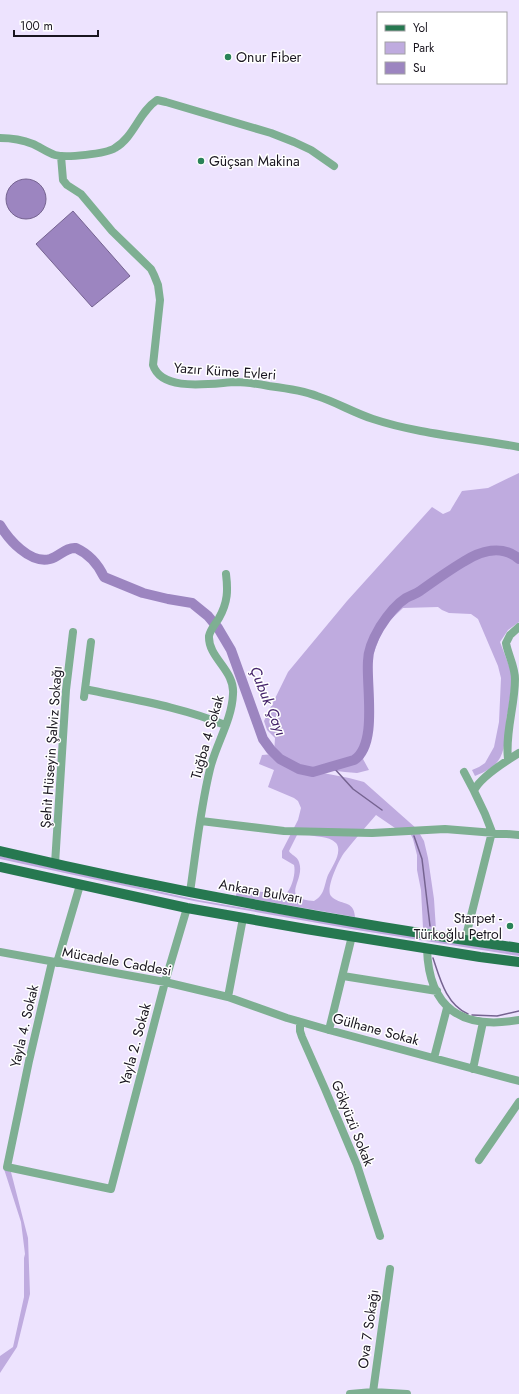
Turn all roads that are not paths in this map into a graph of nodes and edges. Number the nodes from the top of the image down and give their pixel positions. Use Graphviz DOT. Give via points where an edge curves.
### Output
graph roads {
  1 [pos="0,138"];
  2 [pos="61,156"];
  3 [pos="334,166"];
  4 [pos="519,447"];
  5 [pos="226,574"];
  6 [pos="519,627"];
  7 [pos="73,632"];
  8 [pos="91,642"];
  9 [pos="225,725"];
  10 [pos="519,753"];
  11 [pos="508,759"];
  12 [pos="464,772"];
  13 [pos="474,791"];
  14 [pos="201,820"];
  15 [pos="492,832"];
  16 [pos="519,835"];
  17 [pos="0,851"];
  18 [pos="56,864"];
  19 [pos="0,867"];
  20 [pos="80,885"];
  21 [pos="190,892"];
  22 [pos="187,908"];
  23 [pos="243,918"];
  24 [pos="352,936"];
  25 [pos="465,940"];
  26 [pos="519,948"];
  27 [pos="427,949"];
  28 [pos="0,953"];
  29 [pos="519,962"];
  30 [pos="54,963"];
  31 [pos="343,976"];
  32 [pos="165,982"];
  33 [pos="437,991"];
  34 [pos="228,997"];
  35 [pos="447,1008"];
  36 [pos="519,1020"];
  37 [pos="300,1022"];
  38 [pos="483,1022"];
  39 [pos="329,1030"];
  40 [pos="434,1058"];
  41 [pos="472,1069"];
  42 [pos="519,1081"];
  43 [pos="519,1102"];
  44 [pos="479,1160"];
  45 [pos="110,1189"];
  46 [pos="380,1236"];
  47 [pos="390,1269"];
  48 [pos="373,1392"];
  49 [pos="350,1394"];
  50 [pos="407,1394"];
  1 -- 2 [label="street" via="27,142"];
  2 -- 3 [label="street" via="107,152 116,148 128,138 145,111 157,100 271,133 311,150"];
  2 -- 4 [label="street, Yazır Küme Evleri" via="65,183 81,194 154,275 160,300 153,365 162,378 182,383 247,382 301,391 380,421"];
  5 -- 9 [label="street, Tuğba 4 Sokak" via="228,593 209,636 212,648 233,684 233,700"];
  6 -- 11 [label="street" via="506,643 515,677 508,734"];
  7 -- 18 [label="street, Şehit Hüseyin Şalviz Sokağı" via="66,690"];
  8 -- 9 [label="street" via="84,693 187,712"];
  9 -- 14 [label="street, Tuğba 4 Sokak" via="207,782"];
  10 -- 11 [label="street"];
  11 -- 13 [label="street" via="482,780"];
  12 -- 13 [label="street"];
  13 -- 15 [label="street"];
  14 -- 15 [label="street" via="284,831 372,832 445,829"];
  14 -- 21 [label="street, Tuğba 4 Sokak"];
  15 -- 16 [label="street"];
  15 -- 25 [label="street"];
  17 -- 18 [label="main road, Ankara Bulvarı"];
  18 -- 21 [label="main road, Ankara Bulvarı"];
  19 -- 20 [label="main road, Ankara Bulvarı"];
  20 -- 22 [label="main road, Ankara Bulvarı"];
  20 -- 30 [label="street, Yayla 4. Sokak"];
  21 -- 25 [label="main road, Ankara Bulvarı"];
  22 -- 23 [label="main road, Ankara Bulvarı"];
  22 -- 32 [label="street, Yayla 2. Sokak"];
  23 -- 24 [label="main road, Ankara Bulvarı"];
  23 -- 34 [label="street"];
  24 -- 27 [label="main road, Ankara Bulvarı"];
  24 -- 31 [label="street"];
  25 -- 26 [label="main road, Ankara Bulvarı"];
  27 -- 29 [label="main road, Ankara Bulvarı"];
  27 -- 33 [label="street" via="430,971"];
  28 -- 30 [label="street, Mücadele Caddesi"];
  30 -- 32 [label="street, Mücadele Caddesi"];
  30 -- 45 [label="street, Yayla 4. Sokak" via="29,1061 7,1167"];
  31 -- 33 [label="street"];
  31 -- 39 [label="street"];
  32 -- 34 [label="street, Mücadele Caddesi"];
  32 -- 45 [label="street, Yayla 2. Sokak"];
  33 -- 35 [label="street"];
  34 -- 37 [label="street, Gülhane Sokak"];
  35 -- 38 [label="street" via="466,1019"];
  35 -- 40 [label="street"];
  36 -- 38 [label="street"];
  37 -- 39 [label="street, Gülhane Sokak"];
  37 -- 46 [label="street, Gökyüzü Sokak" via="302,1037 357,1165"];
  38 -- 41 [label="street"];
  39 -- 40 [label="street, Gülhane Sokak"];
  40 -- 41 [label="street, Gülhane Sokak"];
  41 -- 42 [label="street, Gülhane Sokak"];
  43 -- 44 [label="street"];
  47 -- 48 [label="street, Ova 7 Sokağı"];
  48 -- 49 [label="street"];
  48 -- 50 [label="street"];
}
